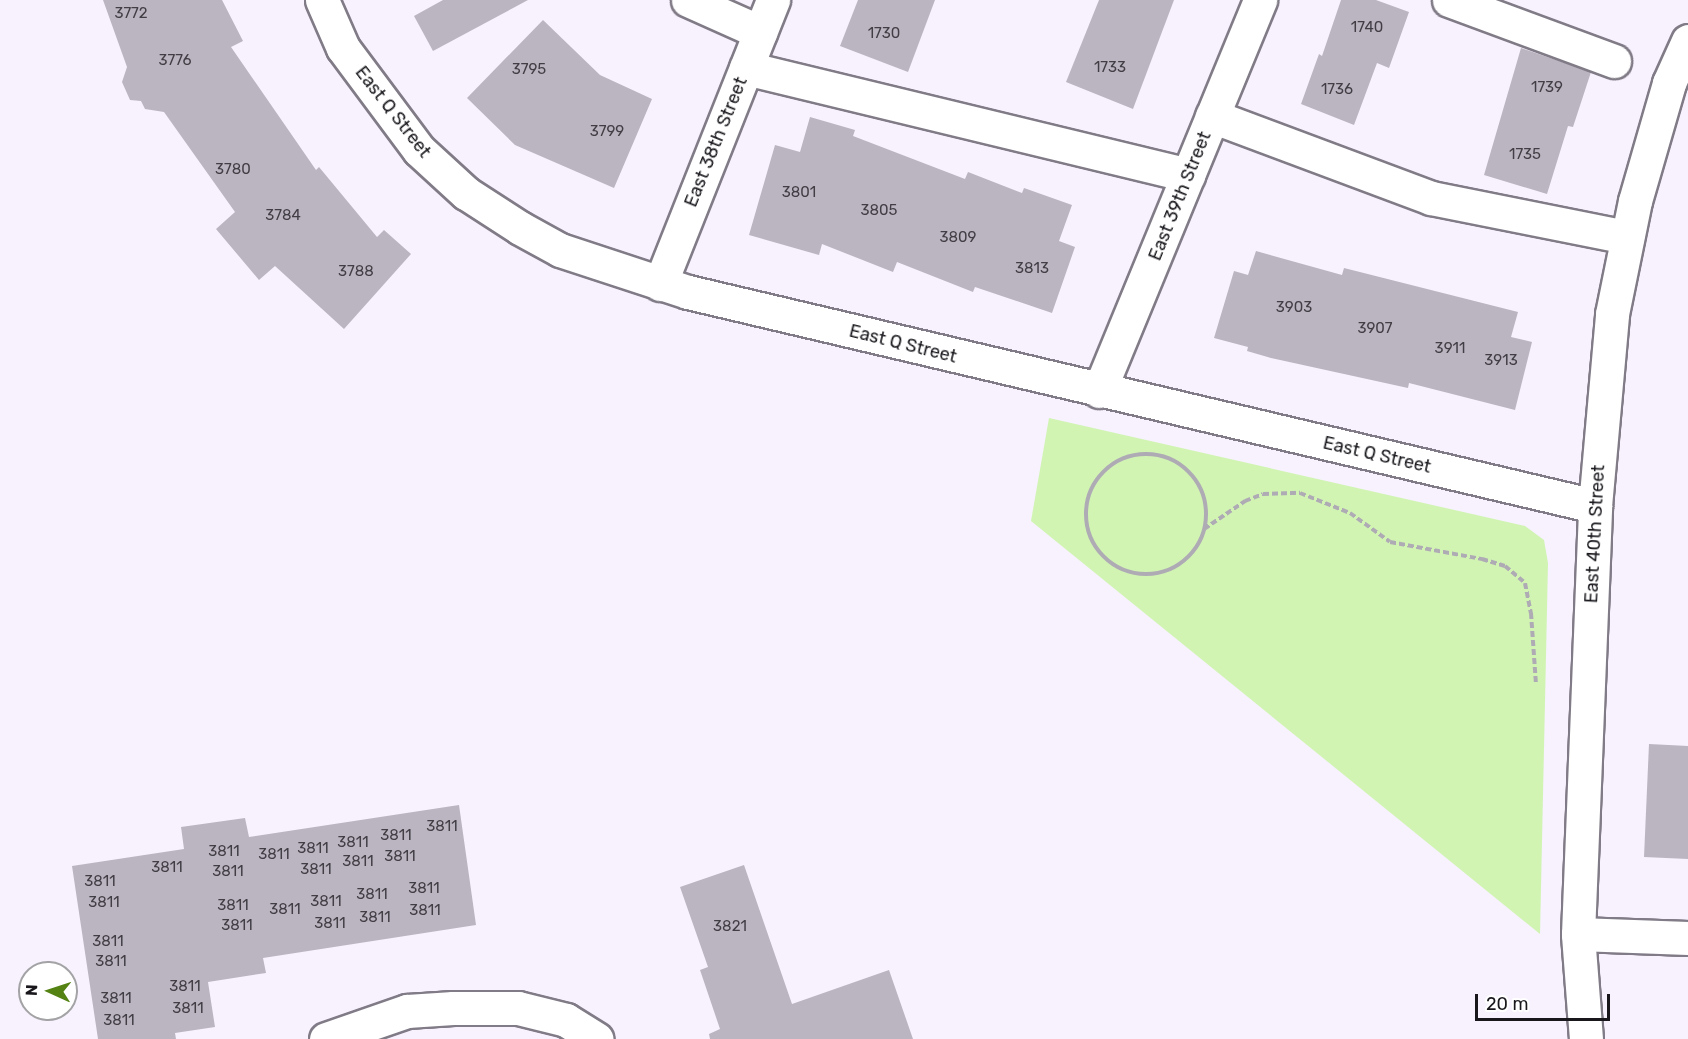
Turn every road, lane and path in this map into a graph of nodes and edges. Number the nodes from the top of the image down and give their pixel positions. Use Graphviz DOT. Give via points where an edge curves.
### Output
graph roads {
  1 [pos="322,0"];
  2 [pos="688,0"];
  3 [pos="773,0"];
  4 [pos="1260,0"];
  5 [pos="1449,0"];
  6 [pos="760,32"];
  7 [pos="1688,41"];
  8 [pos="1614,61"];
  9 [pos="746,68"];
  10 [pos="1679,86"];
  11 [pos="1212,116"];
  12 [pos="1188,175"];
  13 [pos="1627,237"];
  14 [pos="660,284"];
  15 [pos="1099,391"];
  16 [pos="1155,447"];
  17 [pos="1153,455"];
  18 [pos="1595,506"];
  19 [pos="1204,529"];
  20 [pos="1536,685"];
  21 [pos="1578,934"];
  22 [pos="1688,938"];
  23 [pos="326,1039"];
  24 [pos="597,1039"];
  25 [pos="1586,1039"];
  1 -- 14 [label="street, East Q Street" via="343,48 385,106 419,150 466,193 560,250"];
  2 -- 6 [label="street"];
  3 -- 6 [label="street, East 38th Street"];
  4 -- 11 [label="street, East 39th Street"];
  5 -- 8 [label="street"];
  6 -- 9 [label="street, East 38th Street"];
  7 -- 10 [label="street, East 40th Street"];
  9 -- 12 [label="street"];
  9 -- 14 [label="street, East 38th Street"];
  10 -- 13 [label="street, East 40th Street"];
  11 -- 12 [label="street, East 39th Street"];
  11 -- 13 [label="street" via="1431,198"];
  12 -- 15 [label="street, East 39th Street"];
  13 -- 18 [label="street, East 40th Street" via="1612,314"];
  14 -- 15 [label="street, East Q Street"];
  15 -- 18 [label="street, East Q Street"];
  16 -- 17 [label="path"];
  17 -- 19 [label="path" via="1172,460 1188,472 1200,489 1205,508"];
  17 -- 19 [label="path" via="1132,456 1114,463 1098,477 1089,495 1086,514 1089,533 1098,550 1120,568 1148,575 1167,571 1184,561 1197,547"];
  18 -- 21 [label="street, East 40th Street"];
  19 -- 20 [label="path" via="1245,501 1263,494 1300,494 1350,513 1390,542 1505,566 1525,583"];
  21 -- 22 [label="street"];
  21 -- 25 [label="street, East 40th Street"];
  23 -- 24 [label="street" via="407,1011 453,1008 518,1008 566,1020"];
}
